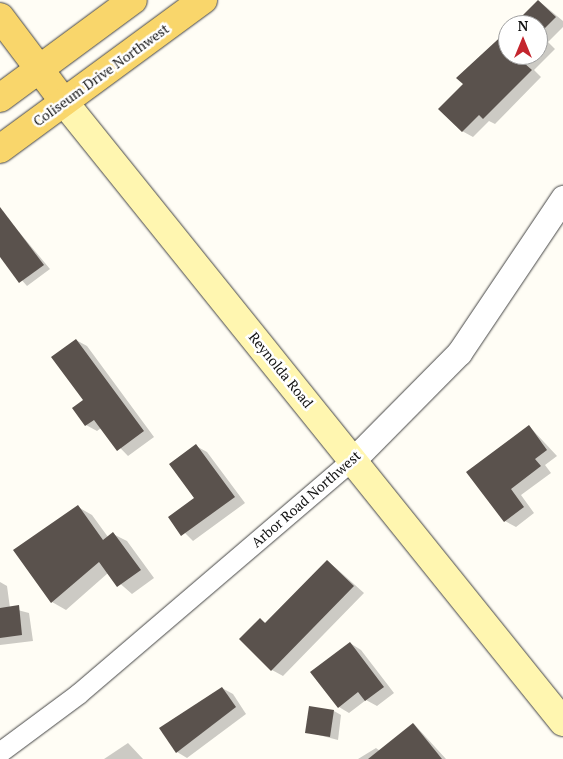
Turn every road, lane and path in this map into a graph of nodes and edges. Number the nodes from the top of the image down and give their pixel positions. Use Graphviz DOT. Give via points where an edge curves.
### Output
graph roads {
  1 [pos="133,0"];
  2 [pos="203,0"];
  3 [pos="0,17"];
  4 [pos="40,68"];
  5 [pos="0,98"];
  6 [pos="64,102"];
  7 [pos="0,149"];
  8 [pos="563,198"];
  9 [pos="353,460"];
  10 [pos="563,722"];
  11 [pos="0,752"];
  12 [pos="12,759"];
  1 -- 4 [label="main road"];
  2 -- 6 [label="main road, Coliseum Drive Northwest"];
  3 -- 4 [label="main road, Reynolda Road"];
  4 -- 5 [label="main road"];
  4 -- 6 [label="main road, Reynolda Road"];
  6 -- 7 [label="main road, Coliseum Drive Northwest"];
  6 -- 9 [label="main road, Reynolda Road"];
  8 -- 9 [label="street, Arbor Road Northwest" via="459,353"];
  9 -- 10 [label="main road, Reynolda Road"];
  9 -- 11 [label="street, Arbor Road Northwest" via="79,694"];
  11 -- 12 [label="street"];
}
